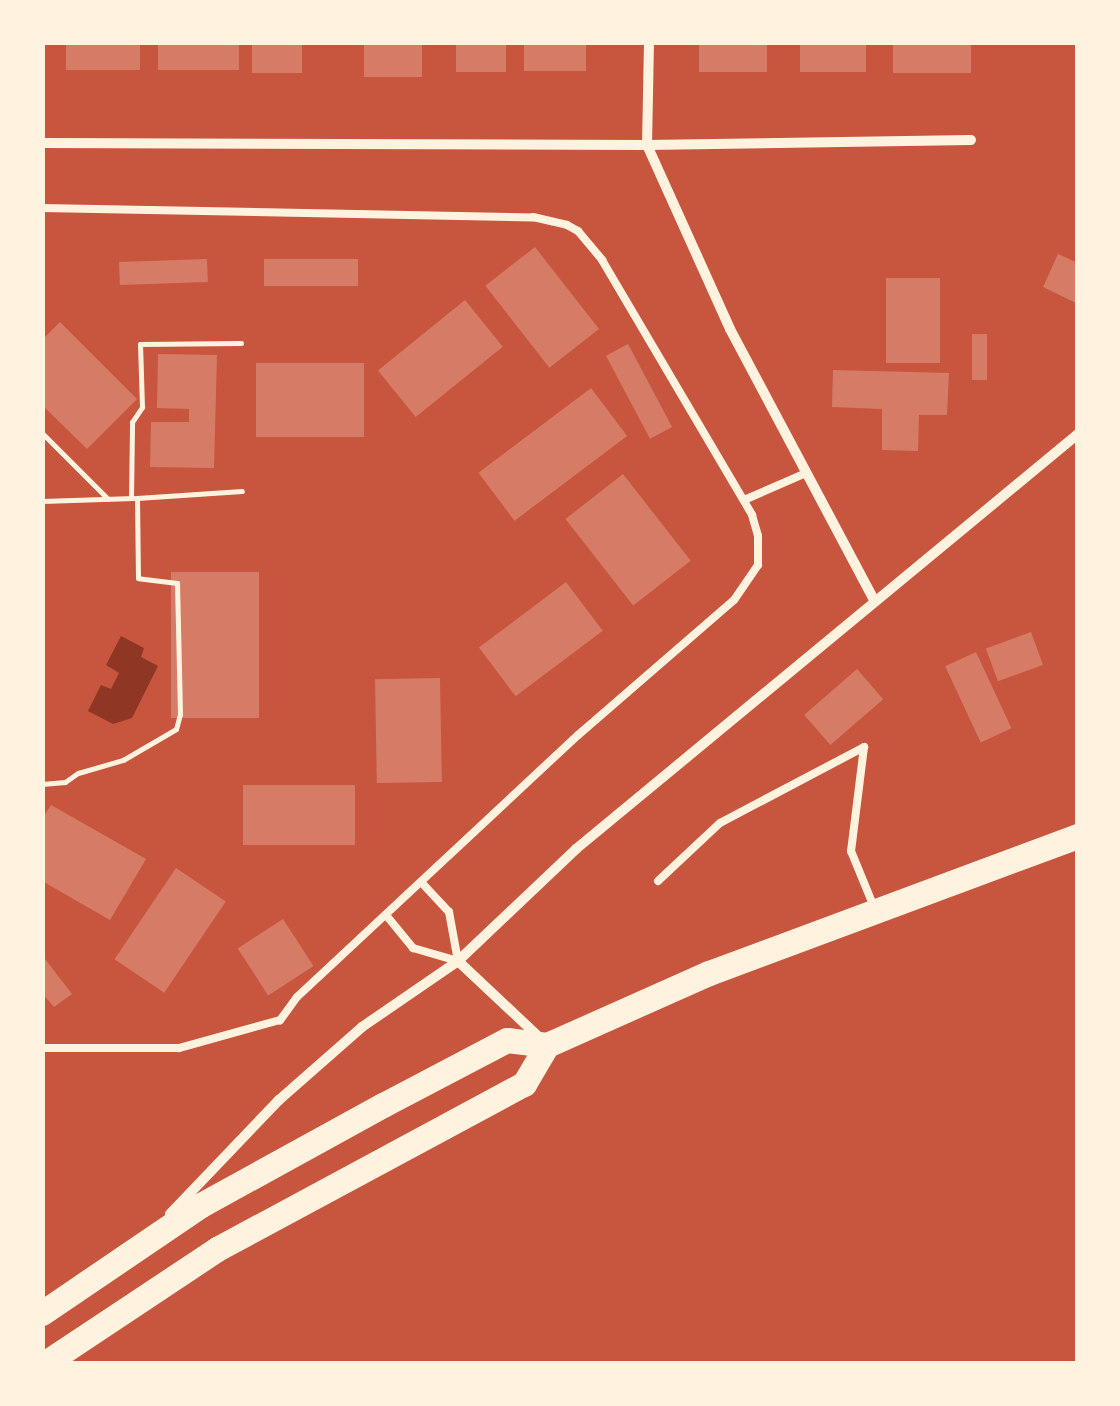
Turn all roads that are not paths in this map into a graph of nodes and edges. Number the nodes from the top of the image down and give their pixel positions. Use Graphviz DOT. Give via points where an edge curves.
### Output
graph roads {
  1 [pos="650,42"];
  2 [pos="971,140"];
  3 [pos="42,143"];
  4 [pos="648,145"];
  5 [pos="42,208"];
  6 [pos="1078,434"];
  7 [pos="806,472"];
  8 [pos="744,500"];
  9 [pos="874,600"];
  10 [pos="1078,836"];
  11 [pos="658,881"];
  12 [pos="421,882"];
  13 [pos="875,911"];
  14 [pos="386,914"];
  15 [pos="458,960"];
  16 [pos="548,1045"];
  17 [pos="42,1048"];
  18 [pos="138,1248"];
  19 [pos="42,1313"];
  20 [pos="44,1364"];
  1 -- 4 [label="street"];
  2 -- 4 [label="street"];
  3 -- 4 [label="street"];
  4 -- 7 [label="street" via="730,329"];
  5 -- 8 [label="lane" via="532,217 567,225 602,260"];
  6 -- 9 [label="street"];
  7 -- 8 [label="lane"];
  7 -- 9 [label="street"];
  8 -- 12 [label="lane" via="758,536 758,564 748,584"];
  9 -- 15 [label="street" via="576,849"];
  10 -- 13 [label="main road"];
  11 -- 13 [label="lane" via="720,823 864,747 851,850"];
  12 -- 14 [label="lane"];
  12 -- 15 [label="lane" via="449,912"];
  13 -- 16 [label="main road" via="709,972"];
  14 -- 15 [label="lane" via="413,948"];
  14 -- 17 [label="lane" via="280,1020 179,1048"];
  15 -- 16 [label="street"];
  15 -- 18 [label="street" via="362,1028 279,1100"];
  16 -- 18 [label="main road" via="507,1040 201,1205"];
  16 -- 20 [label="main road" via="524,1084 217,1249"];
  18 -- 19 [label="main road"];
}
